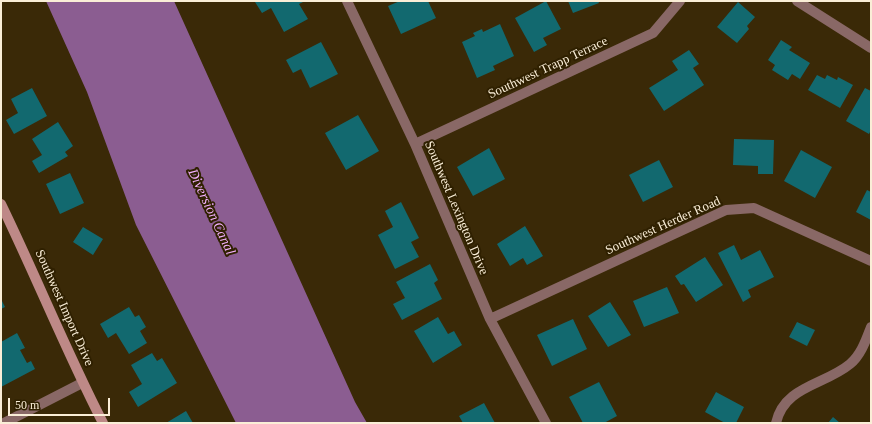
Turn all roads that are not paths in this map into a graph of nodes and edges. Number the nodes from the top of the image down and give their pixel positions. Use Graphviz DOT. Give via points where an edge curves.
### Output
graph roads {
  1 [pos="347,1"];
  2 [pos="680,1"];
  3 [pos="797,1"];
  4 [pos="871,48"];
  5 [pos="415,144"];
  6 [pos="1,204"];
  7 [pos="871,261"];
  8 [pos="490,319"];
  9 [pos="871,327"];
  10 [pos="82,383"];
  11 [pos="4,423"];
  12 [pos="103,423"];
  13 [pos="546,423"];
  14 [pos="776,423"];
  1 -- 5 [label="street, Southwest Lexington Drive"];
  2 -- 5 [label="street, Southwest Trapp Terrace" via="653,33"];
  3 -- 4 [label="street"];
  5 -- 8 [label="street, Southwest Lexington Drive"];
  6 -- 10 [label="street, Southwest Import Drive" via="35,274"];
  7 -- 8 [label="street, Southwest Herder Road" via="754,208 726,210"];
  8 -- 13 [label="street, Southwest Lexington Drive"];
  9 -- 14 [label="street" via="855,359 843,369 794,394 781,408"];
  10 -- 11 [label="street"];
  10 -- 12 [label="street, Southwest Import Drive"];
}
